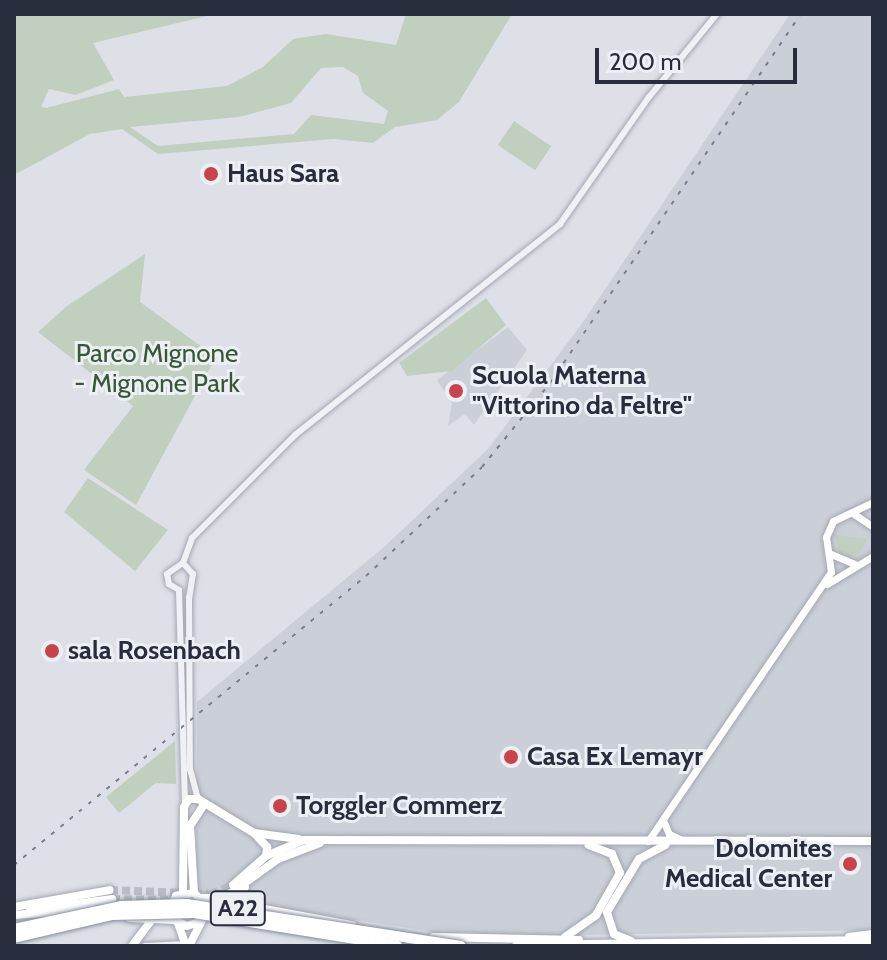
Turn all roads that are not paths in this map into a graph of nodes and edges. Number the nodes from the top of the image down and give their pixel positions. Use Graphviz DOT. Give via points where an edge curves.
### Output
graph roads {
  1 [pos="717,14"];
  2 [pos="873,502"];
  3 [pos="852,513"];
  4 [pos="873,515"];
  5 [pos="872,526"];
  6 [pos="831,554"];
  7 [pos="872,554"];
  8 [pos="183,563"];
  9 [pos="854,564"];
  10 [pos="189,587"];
  11 [pos="822,588"];
  12 [pos="179,590"];
  13 [pos="185,802"];
  14 [pos="201,802"];
  15 [pos="189,815"];
  16 [pos="663,820"];
  17 [pos="254,833"];
  18 [pos="304,840"];
  19 [pos="329,841"];
  20 [pos="571,841"];
  21 [pos="648,841"];
  22 [pos="685,841"];
  23 [pos="873,841"];
  24 [pos="266,856"];
  25 [pos="248,883"];
  26 [pos="233,885"];
  27 [pos="183,892"];
  28 [pos="198,895"];
  29 [pos="14,907"];
  30 [pos="259,908"];
  31 [pos="14,914"];
  32 [pos="201,921"];
  33 [pos="254,921"];
  34 [pos="150,922"];
  35 [pos="176,922"];
  36 [pos="352,925"];
  37 [pos="14,929"];
  38 [pos="873,934"];
  39 [pos="14,938"];
  40 [pos="556,940"];
  41 [pos="631,941"];
  42 [pos="873,941"];
  43 [pos="187,945"];
  44 [pos="132,946"];
  45 [pos="145,946"];
  46 [pos="397,946"];
  47 [pos="461,946"];
  48 [pos="517,946"];
  1 -- 8 [label="street" via="649,97 560,224 295,435 192,538"];
  2 -- 3 [label="main road"];
  3 -- 5 [label="main road"];
  3 -- 6 [label="main road" via="840,516 827,530"];
  4 -- 5 [label="main road"];
  6 -- 9 [label="main road"];
  6 -- 11 [label="main road" via="833,568"];
  7 -- 9 [label="main road"];
  8 -- 10 [label="street" via="193,574"];
  8 -- 12 [label="street" via="167,574 169,584"];
  9 -- 11 [label="main road"];
  10 -- 12 [label="street"];
  10 -- 14 [label="street" via="190,769"];
  11 -- 16 [label="main road"];
  12 -- 13 [label="street"];
  13 -- 14 [label="main road"];
  13 -- 15 [label="main road"];
  14 -- 15 [label="main road"];
  14 -- 17 [label="main road"];
  15 -- 27 [label="main road"];
  15 -- 28 [label="main road"];
  16 -- 21 [label="main road"];
  16 -- 22 [label="main road" via="669,834"];
  17 -- 18 [label="main road"];
  17 -- 24 [label="main road" via="263,839"];
  18 -- 19 [label="main road"];
  18 -- 24 [label="main road"];
  19 -- 20 [label="main road"];
  19 -- 25 [label="main road" via="278,859"];
  20 -- 21 [label="main road"];
  20 -- 40 [label="main road" via="604,848 620,869 596,915 580,930"];
  21 -- 22 [label="main road"];
  22 -- 23 [label="main road"];
  22 -- 41 [label="main road" via="645,852 610,905 608,923 614,934"];
  24 -- 26 [label="main road"];
  25 -- 28 [label="main road" via="224,898"];
  25 -- 33 [label="main road" via="238,907"];
  27 -- 28 [label="main road"];
  27 -- 35 [label="main road" via="172,904"];
  28 -- 32 [label="main road"];
  29 -- 31 [label="main road" via="111,894"];
  30 -- 36 [label="main road"];
  31 -- 34 [label="main road" via="92,909"];
  32 -- 33 [label="main road"];
  32 -- 35 [label="main road"];
  32 -- 43 [label="main road"];
  33 -- 36 [label="main road" via="316,929"];
  34 -- 35 [label="main road"];
  34 -- 44 [label="main road"];
  35 -- 43 [label="main road"];
  36 -- 40 [label="main road" via="427,937"];
  37 -- 47 [label="highway, A22, bridge" via="121,906 187,904"];
  38 -- 41 [label="main road"];
  39 -- 46 [label="highway, A22, bridge" via="112,915 194,913"];
  40 -- 41 [label="main road"];
  42 -- 48 [label="highway"];
  43 -- 45 [label="street"];
}
